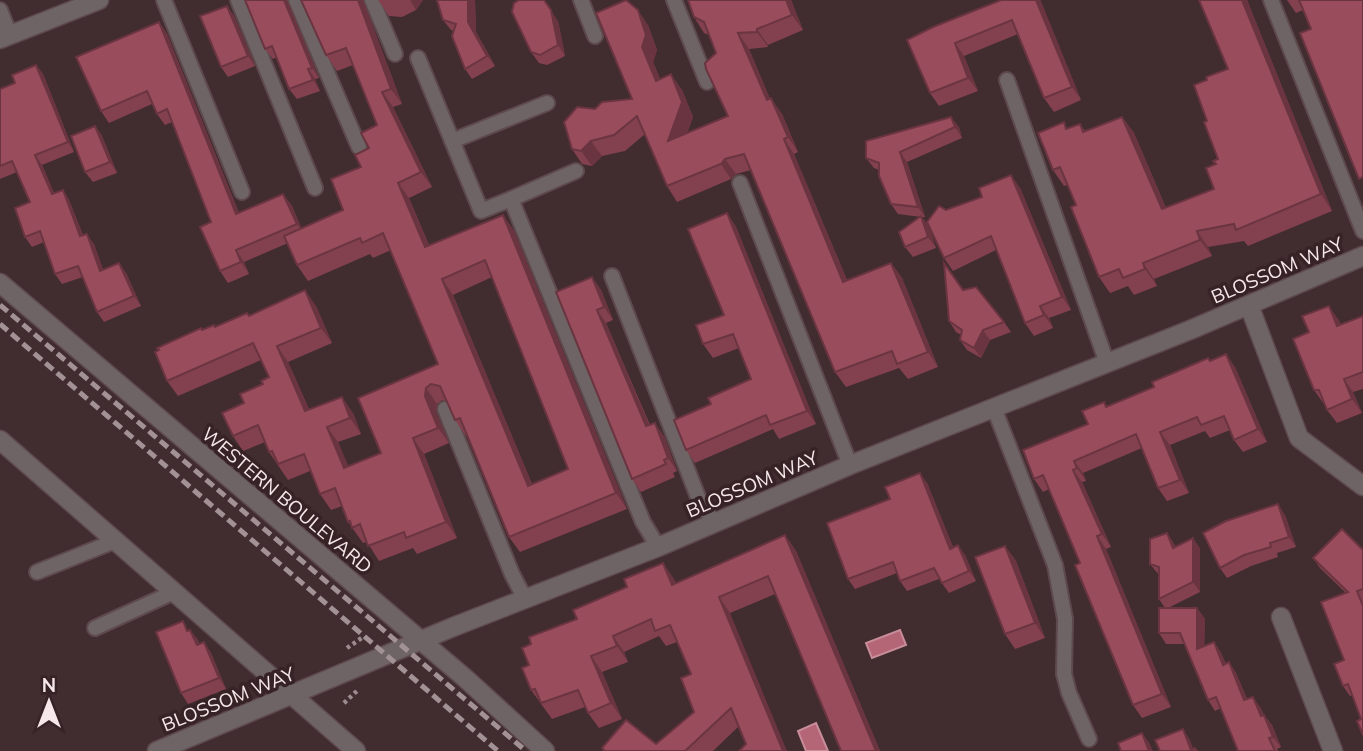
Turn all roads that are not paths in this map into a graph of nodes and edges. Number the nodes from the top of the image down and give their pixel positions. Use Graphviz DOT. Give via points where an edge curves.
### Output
graph roads {
  1 [pos="99,0"];
  2 [pos="164,0"];
  3 [pos="238,0"];
  4 [pos="296,0"];
  5 [pos="372,0"];
  6 [pos="581,0"];
  7 [pos="674,0"];
  8 [pos="1271,0"];
  9 [pos="0,10"];
  10 [pos="595,36"];
  11 [pos="5,37"];
  12 [pos="395,54"];
  13 [pos="418,58"];
  14 [pos="1007,80"];
  15 [pos="707,82"];
  16 [pos="547,103"];
  17 [pos="452,141"];
  18 [pos="359,147"];
  19 [pos="576,171"];
  20 [pos="740,183"];
  21 [pos="315,188"];
  22 [pos="242,192"];
  23 [pos="511,199"];
  24 [pos="1363,232"];
  25 [pos="1363,256"];
  26 [pos="612,276"];
  27 [pos="0,283"];
  28 [pos="1249,305"];
  29 [pos="1107,363"];
  30 [pos="994,408"];
  31 [pos="445,409"];
  32 [pos="0,440"];
  33 [pos="850,465"];
  34 [pos="1363,486"];
  35 [pos="715,524"];
  36 [pos="116,541"];
  37 [pos="658,547"];
  38 [pos="37,572"];
  39 [pos="174,592"];
  40 [pos="525,599"];
  41 [pos="1281,617"];
  42 [pos="95,628"];
  43 [pos="421,640"];
  44 [pos="292,696"];
  45 [pos="1089,739"];
  46 [pos="158,751"];
  47 [pos="356,751"];
  48 [pos="545,751"];
  49 [pos="1333,751"];
  1 -- 11 [label="street"];
  2 -- 22 [label="lane"];
  3 -- 21 [label="lane"];
  4 -- 18 [label="lane"];
  5 -- 12 [label="lane"];
  6 -- 10 [label="lane"];
  7 -- 15 [label="lane"];
  8 -- 24 [label="lane"];
  9 -- 11 [label="lane"];
  13 -- 17 [label="lane"];
  14 -- 29 [label="lane"];
  16 -- 17 [label="lane"];
  17 -- 23 [label="lane" via="481,211"];
  19 -- 23 [label="lane"];
  20 -- 33 [label="lane"];
  23 -- 37 [label="lane" via="643,522"];
  25 -- 28 [label="street, BLOSSOM WAY"];
  26 -- 35 [label="lane" via="698,497"];
  27 -- 43 [label="street, WESTERN BOULEVARD"];
  28 -- 29 [label="street, BLOSSOM WAY"];
  28 -- 34 [label="street" via="1299,438"];
  29 -- 30 [label="street, BLOSSOM WAY"];
  30 -- 33 [label="street, BLOSSOM WAY"];
  30 -- 45 [label="lane" via="1055,565 1065,619 1064,674"];
  31 -- 40 [label="lane"];
  32 -- 36 [label="street"];
  33 -- 35 [label="street, BLOSSOM WAY"];
  35 -- 37 [label="street, BLOSSOM WAY"];
  36 -- 38 [label="lane"];
  36 -- 39 [label="street"];
  37 -- 40 [label="street, BLOSSOM WAY"];
  39 -- 42 [label="lane"];
  39 -- 44 [label="street"];
  40 -- 43 [label="street, BLOSSOM WAY"];
  41 -- 49 [label="street"];
  43 -- 44 [label="street, BLOSSOM WAY"];
  43 -- 48 [label="street, WESTERN BOULEVARD"];
  44 -- 46 [label="street, BLOSSOM WAY"];
  44 -- 47 [label="street"];
}
